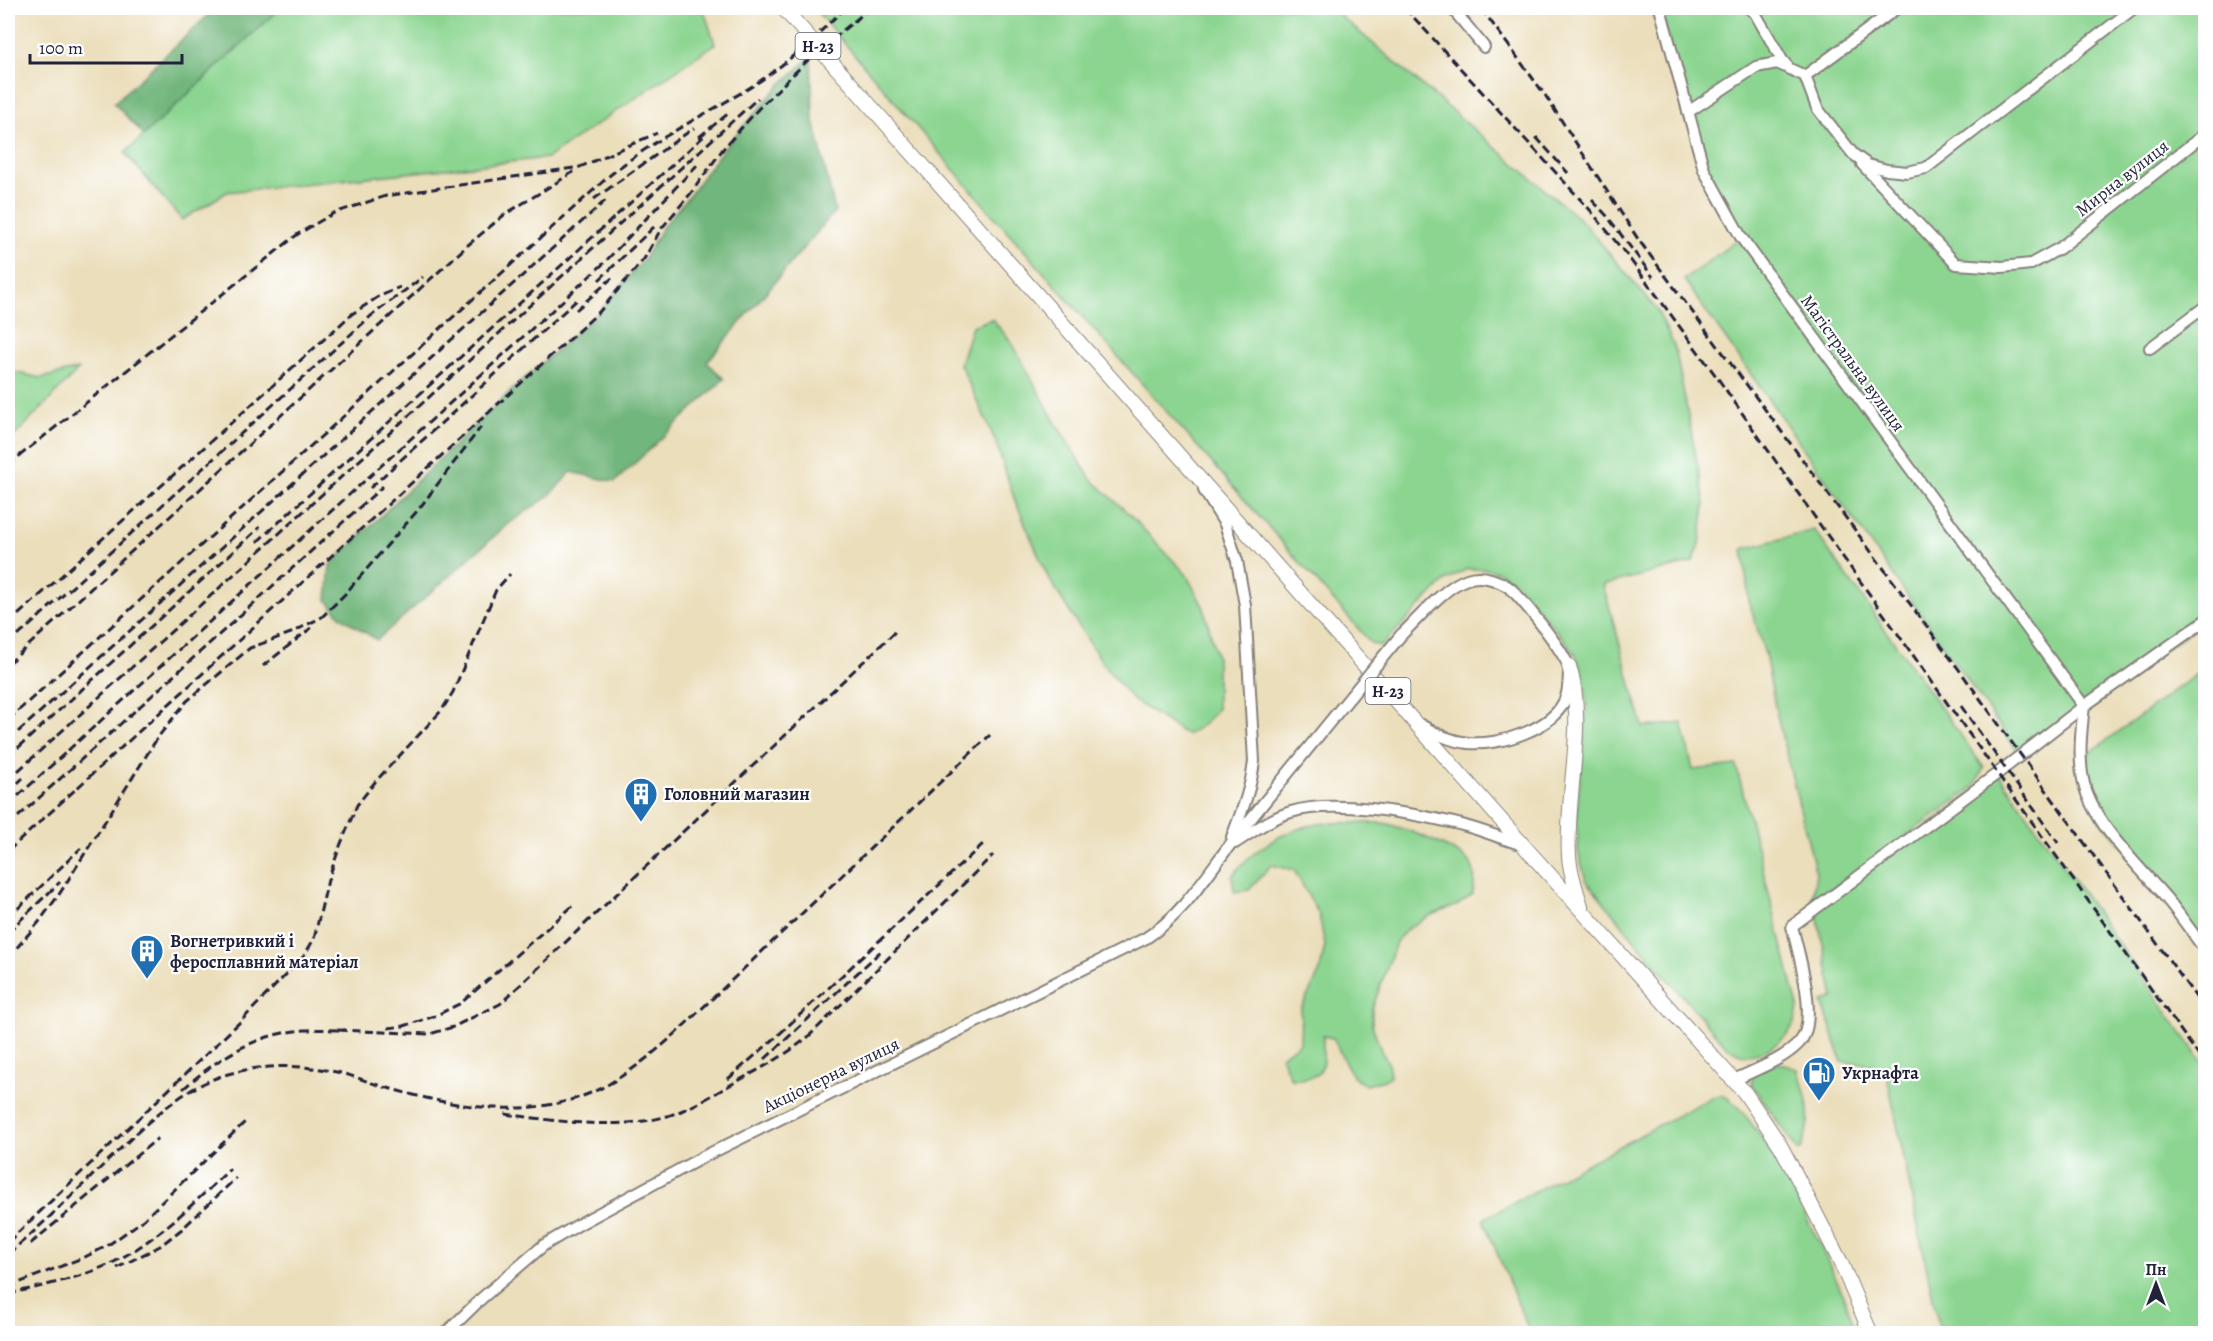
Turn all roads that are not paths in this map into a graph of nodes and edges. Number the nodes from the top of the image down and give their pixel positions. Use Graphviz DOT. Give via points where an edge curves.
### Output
graph roads {
  1 [pos="783,8"];
  2 [pos="1452,8"];
  3 [pos="1664,8"];
  4 [pos="1749,8"];
  5 [pos="1897,8"];
  6 [pos="2134,8"];
  7 [pos="1484,47"];
  8 [pos="1790,69"];
  9 [pos="1805,76"];
  10 [pos="1688,112"];
  11 [pos="2205,133"];
  12 [pos="1853,154"];
  13 [pos="2205,306"];
  14 [pos="2150,348"];
  15 [pos="1188,465"];
  16 [pos="2205,620"];
  17 [pos="1569,666"];
  18 [pos="2084,706"];
  19 [pos="1416,722"];
  20 [pos="1523,845"];
  21 [pos="1227,848"];
  22 [pos="1582,910"];
  23 [pos="2205,951"];
  24 [pos="1734,1080"];
  25 [pos="445,1334"];
  26 [pos="1871,1334"];
  1 -- 15 [label="main road, Н-23, bridge"];
  2 -- 7 [label="street"];
  3 -- 10 [label="street, Магістральна вулиця"];
  4 -- 8 [label="street"];
  5 -- 9 [label="street"];
  6 -- 12 [label="street" via="1926,168 1887,170 1868,165"];
  8 -- 9 [label="street"];
  8 -- 10 [label="street" via="1777,63 1756,67"];
  9 -- 12 [label="street, Мирна вулиця" via="1817,108"];
  10 -- 18 [label="street, Магістральна вулиця" via="1704,170 1741,237"];
  11 -- 12 [label="street, Мирна вулиця" via="2060,248 2031,264 2002,267 1956,264"];
  13 -- 14 [label="street"];
  15 -- 19 [label="main road, Н-23"];
  15 -- 21 [label="street" via="1232,540 1245,605 1253,771 1246,804"];
  16 -- 18 [label="street"];
  17 -- 19 [label="street" via="1569,686 1562,705 1551,718 1516,737 1467,743 1438,735"];
  17 -- 21 [label="street, bridge" via="1508,586 1486,578 1468,578 1453,586 1401,635"];
  17 -- 22 [label="main road" via="1576,714 1569,857"];
  18 -- 23 [label="street" via="2082,773 2094,808 2104,826"];
  18 -- 24 [label="street" via="1792,926 1808,1012 1805,1036 1780,1057"];
  19 -- 20 [label="main road, Н-23"];
  20 -- 21 [label="street" via="1454,823 1376,810 1313,807 1289,812"];
  20 -- 22 [label="main road, Н-23"];
  21 -- 25 [label="street, Акціонерна вулиця" via="1195,893 1153,933 703,1157 583,1222 544,1245"];
  22 -- 24 [label="main road, Н-23"];
  24 -- 26 [label="main road, Н-23" via="1765,1122 1797,1177"];
}
